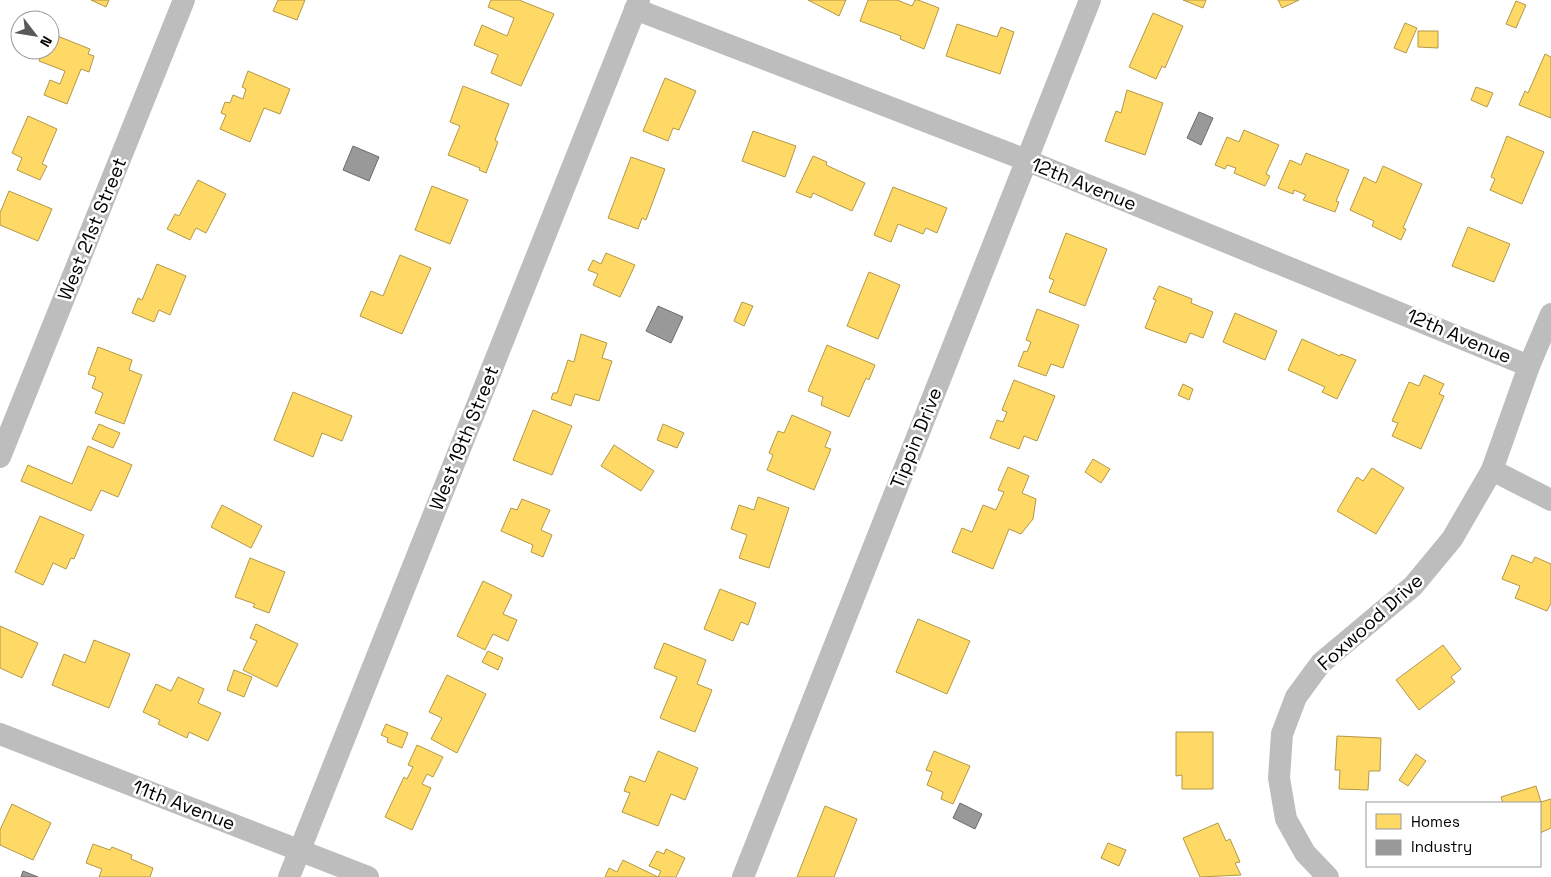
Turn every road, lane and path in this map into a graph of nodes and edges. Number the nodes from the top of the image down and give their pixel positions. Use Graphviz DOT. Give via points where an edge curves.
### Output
graph roads {
  1 [pos="184,0"];
  2 [pos="1090,0"];
  3 [pos="637,5"];
  4 [pos="1026,160"];
  5 [pos="1551,314"];
  6 [pos="1529,366"];
  7 [pos="0,457"];
  8 [pos="1492,470"];
  9 [pos="1551,500"];
  10 [pos="0,734"];
  11 [pos="299,850"];
  12 [pos="289,877"];
  13 [pos="368,877"];
  14 [pos="743,877"];
  15 [pos="1328,877"];
  1 -- 7 [label="street, West 21st Street"];
  2 -- 4 [label="street, Tippin Drive"];
  3 -- 4 [label="street, 12th Avenue"];
  3 -- 11 [label="street, West 19th Street"];
  4 -- 6 [label="street, 12th Avenue"];
  4 -- 14 [label="street, Tippin Drive"];
  5 -- 6 [label="street, Foxwood Drive"];
  6 -- 8 [label="street, Foxwood Drive"];
  8 -- 9 [label="street"];
  8 -- 15 [label="street, Foxwood Drive" via="1452,539 1413,586 1321,662 1296,697 1282,734 1279,778 1286,819 1305,853"];
  10 -- 11 [label="street, 11th Avenue"];
  11 -- 12 [label="street, West 19th Street"];
  11 -- 13 [label="street, 11th Avenue"];
}
